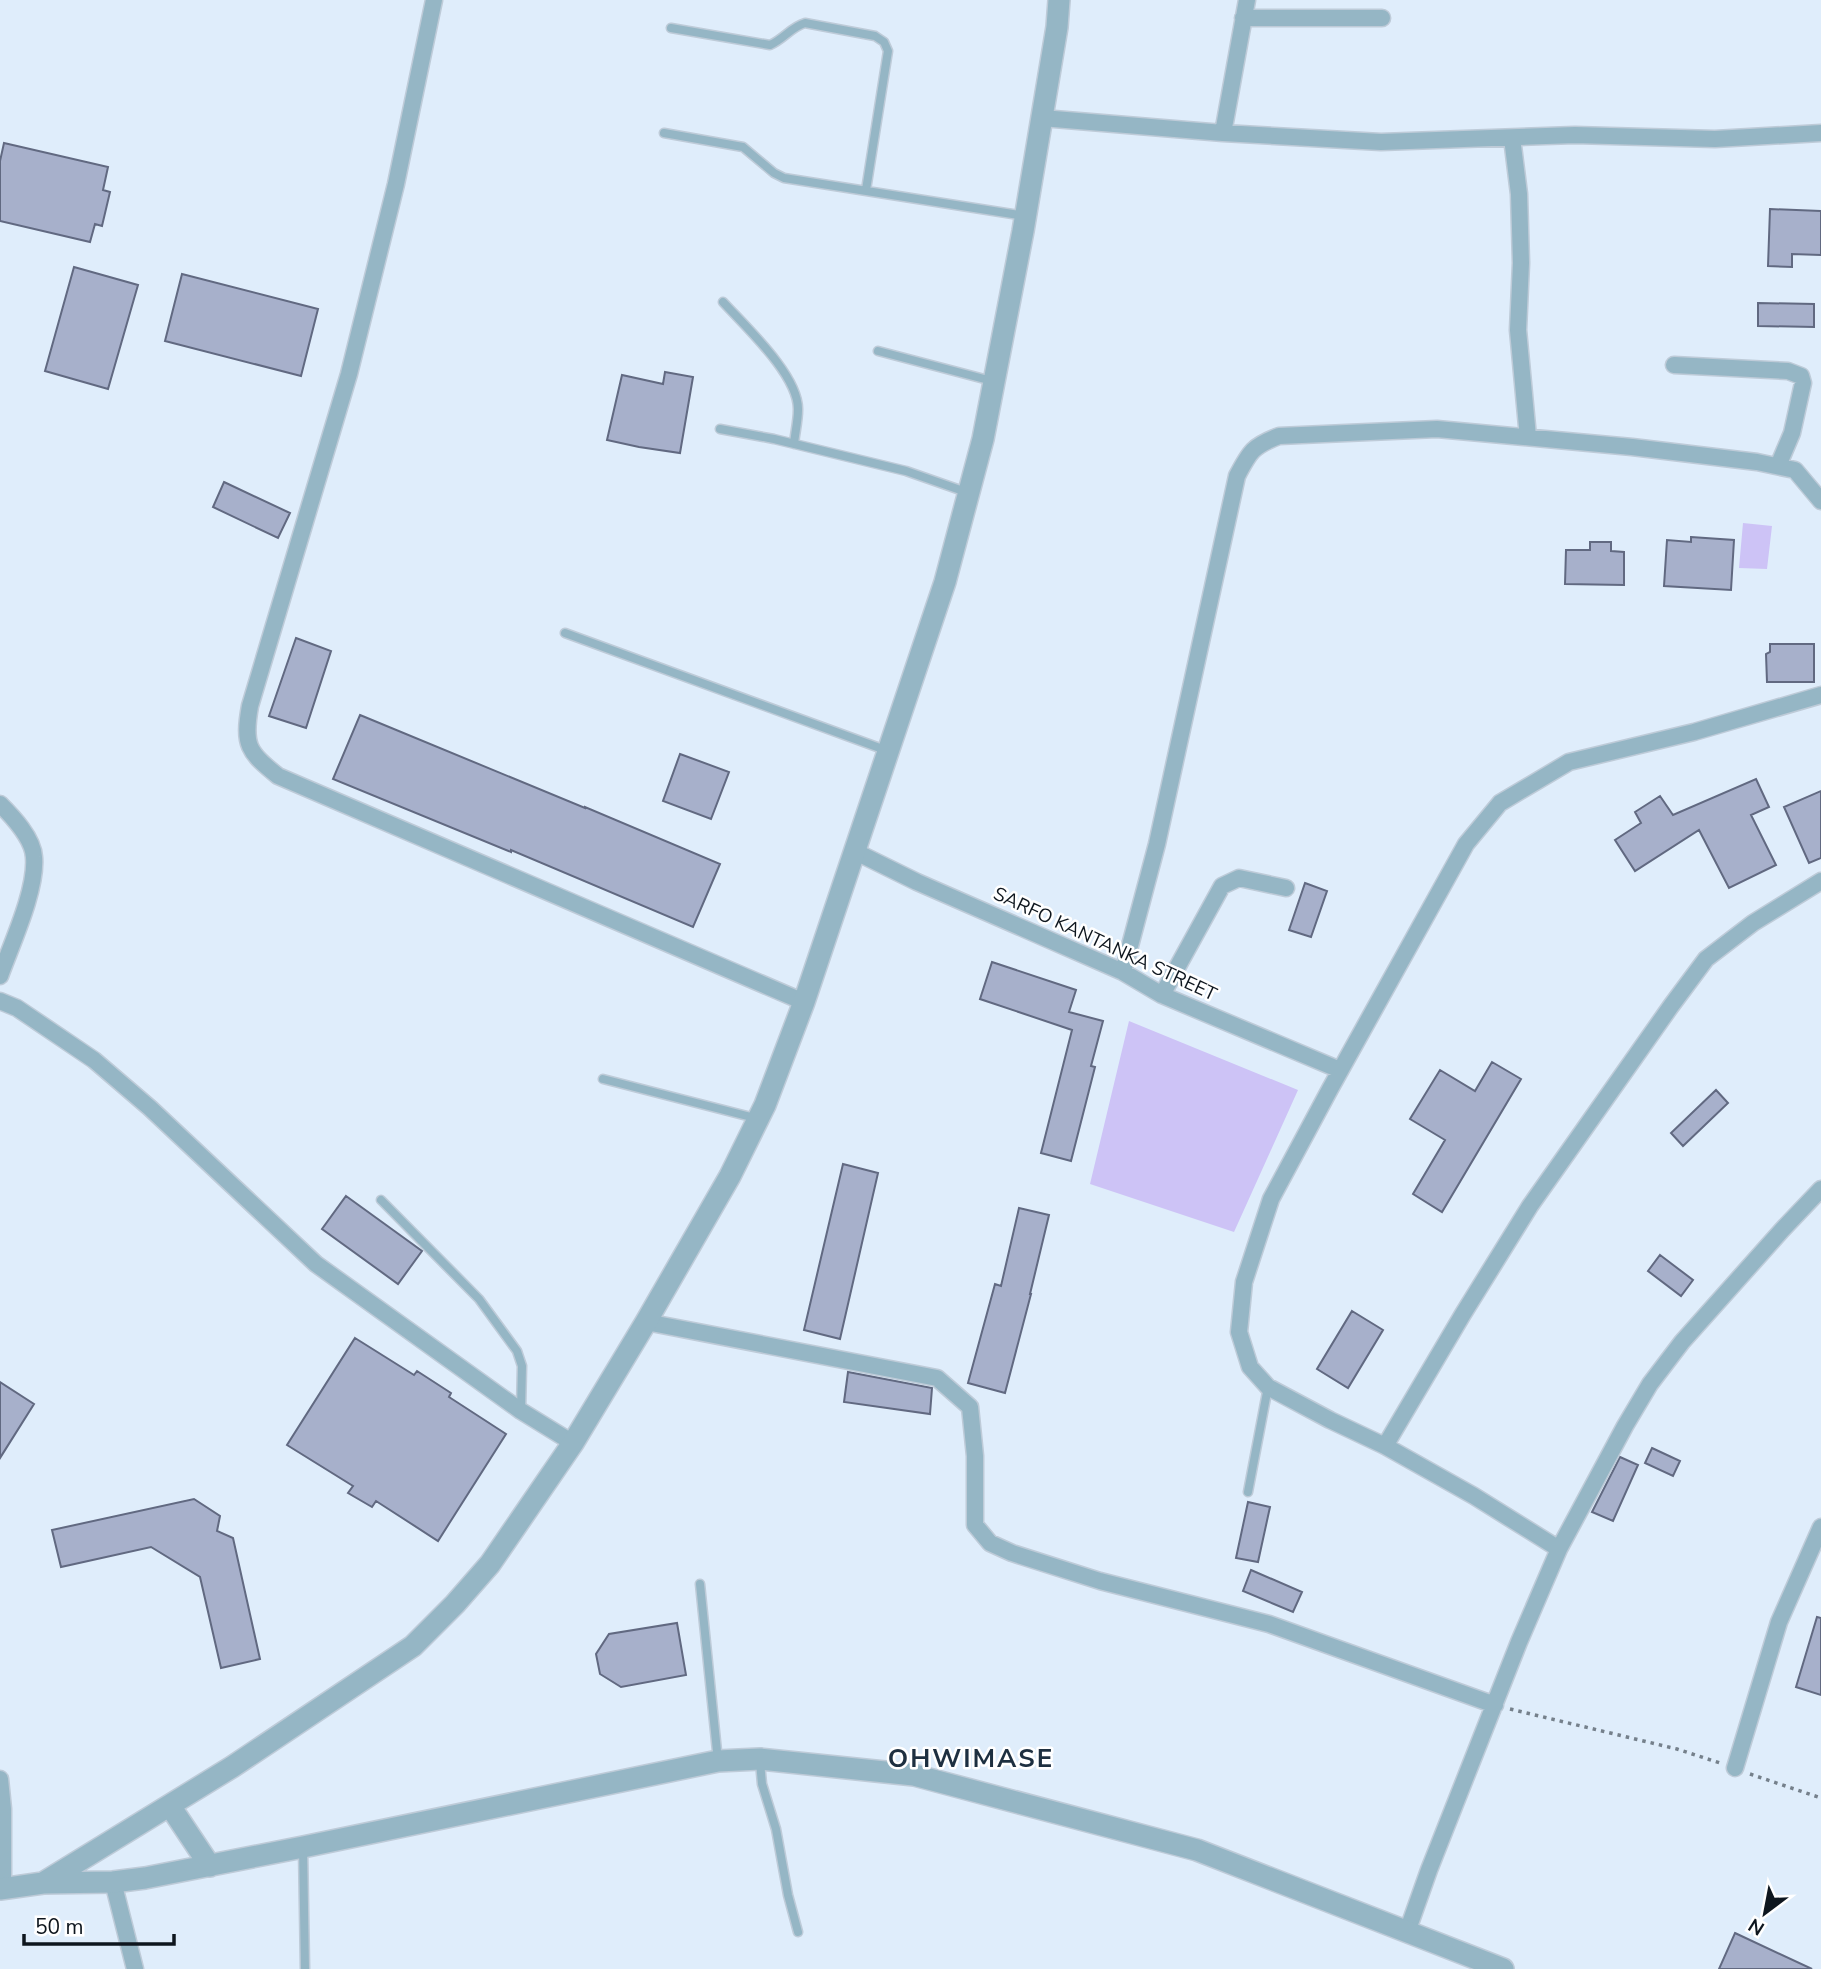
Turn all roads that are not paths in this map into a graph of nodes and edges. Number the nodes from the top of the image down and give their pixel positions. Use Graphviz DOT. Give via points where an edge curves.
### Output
graph roads {
  1 [pos="434,0"];
  2 [pos="1059,0"];
  3 [pos="1247,0"];
  4 [pos="1243,18"];
  5 [pos="1382,18"];
  6 [pos="671,28"];
  7 [pos="1042,118"];
  8 [pos="664,133"];
  9 [pos="1223,133"];
  10 [pos="1821,133"];
  11 [pos="1512,138"];
  12 [pos="866,190"];
  13 [pos="1026,216"];
  14 [pos="723,302"];
  15 [pos="878,351"];
  16 [pos="1674,365"];
  17 [pos="995,381"];
  18 [pos="720,429"];
  19 [pos="1528,437"];
  20 [pos="794,444"];
  21 [pos="1778,467"];
  22 [pos="969,493"];
  23 [pos="1821,502"];
  24 [pos="565,633"];
  25 [pos="1821,695"];
  26 [pos="888,751"];
  27 [pos="0,804"];
  28 [pos="854,851"];
  29 [pos="1821,881"];
  30 [pos="1286,888"];
  31 [pos="1123,972"];
  32 [pos="0,976"];
  33 [pos="1163,995"];
  34 [pos="0,1001"];
  35 [pos="804,1002"];
  36 [pos="1340,1070"];
  37 [pos="603,1079"];
  38 [pos="758,1119"];
  39 [pos="1821,1189"];
  40 [pos="381,1200"];
  41 [pos="646,1322"];
  42 [pos="1268,1387"];
  43 [pos="521,1411"];
  44 [pos="573,1443"];
  45 [pos="1385,1447"];
  46 [pos="1248,1493"];
  47 [pos="1821,1527"];
  48 [pos="1559,1549"];
  49 [pos="700,1584"];
  50 [pos="1494,1705"];
  51 [pos="760,1759"];
  52 [pos="718,1761"];
  53 [pos="1735,1768"];
  54 [pos="0,1779"];
  55 [pos="170,1806"];
  56 [pos="303,1847"];
  57 [pos="211,1866"];
  58 [pos="113,1882"];
  59 [pos="43,1883"];
  60 [pos="1,1889"];
  61 [pos="798,1932"];
  62 [pos="1407,1932"];
  63 [pos="135,1969"];
  64 [pos="305,1969"];
  65 [pos="1503,1969"];
  1 -- 35 [label="street" via="396,184 349,374 250,706 246,728 250,748 278,776"];
  2 -- 7 [label="street"];
  3 -- 4 [label="street"];
  4 -- 5 [label="street"];
  4 -- 9 [label="street"];
  6 -- 12 [label="lane" via="770,45 806,23 876,36 884,42 888,51"];
  7 -- 9 [label="street"];
  7 -- 13 [label="street"];
  8 -- 12 [label="lane" via="743,147 784,177"];
  9 -- 11 [label="street" via="1381,142"];
  10 -- 11 [label="street" via="1715,139"];
  11 -- 19 [label="street" via="1519,194 1518,330"];
  12 -- 13 [label="lane"];
  13 -- 17 [label="street"];
  14 -- 20 [label="lane" via="779,364 795,393"];
  15 -- 17 [label="lane"];
  16 -- 21 [label="street" via="1788,371 1801,376 1792,433"];
  17 -- 22 [label="street"];
  18 -- 20 [label="lane"];
  19 -- 21 [label="street"];
  19 -- 31 [label="street" via="1437,429 1279,436 1259,444 1246,457 1237,476 1160,830"];
  20 -- 22 [label="lane" via="906,471"];
  21 -- 23 [label="street" via="1795,470"];
  22 -- 26 [label="street" via="945,582"];
  24 -- 26 [label="lane"];
  25 -- 36 [label="street" via="1569,762 1500,803 1466,844"];
  26 -- 28 [label="street"];
  27 -- 32 [label="street" via="20,824 34,855 32,885"];
  28 -- 31 [label="street, SARFO KANTANKA STREET"];
  28 -- 35 [label="street"];
  29 -- 45 [label="street" via="1706,959 1530,1206"];
  30 -- 33 [label="street" via="1240,878 1222,886"];
  31 -- 33 [label="street, SARFO KANTANKA STREET"];
  33 -- 36 [label="street, SARFO KANTANKA STREET"];
  34 -- 43 [label="street" via="94,1060 316,1264"];
  35 -- 38 [label="street"];
  36 -- 42 [label="street" via="1272,1199 1244,1282 1239,1332 1250,1367"];
  37 -- 38 [label="lane"];
  38 -- 41 [label="street"];
  39 -- 48 [label="street" via="1682,1342 1650,1384"];
  40 -- 43 [label="lane" via="479,1298 517,1351 522,1366"];
  41 -- 44 [label="street"];
  41 -- 50 [label="street" via="937,1378 970,1407 975,1525 990,1543 1100,1581 1269,1624"];
  42 -- 45 [label="street"];
  42 -- 46 [label="lane"];
  43 -- 44 [label="street"];
  44 -- 55 [label="street" via="490,1564 413,1646"];
  45 -- 48 [label="street"];
  47 -- 53 [label="street" via="1780,1622"];
  48 -- 50 [label="street"];
  49 -- 52 [label="lane"];
  50 -- 62 [label="street"];
  51 -- 52 [label="street"];
  51 -- 61 [label="lane"];
  51 -- 62 [label="street" via="914,1775 1197,1850"];
  52 -- 56 [label="street"];
  54 -- 60 [label="street"];
  55 -- 57 [label="street"];
  55 -- 59 [label="street"];
  56 -- 57 [label="street"];
  56 -- 64 [label="lane"];
  57 -- 58 [label="street"];
  58 -- 59 [label="street"];
  58 -- 63 [label="street"];
  59 -- 60 [label="street"];
  62 -- 65 [label="street"];
}
